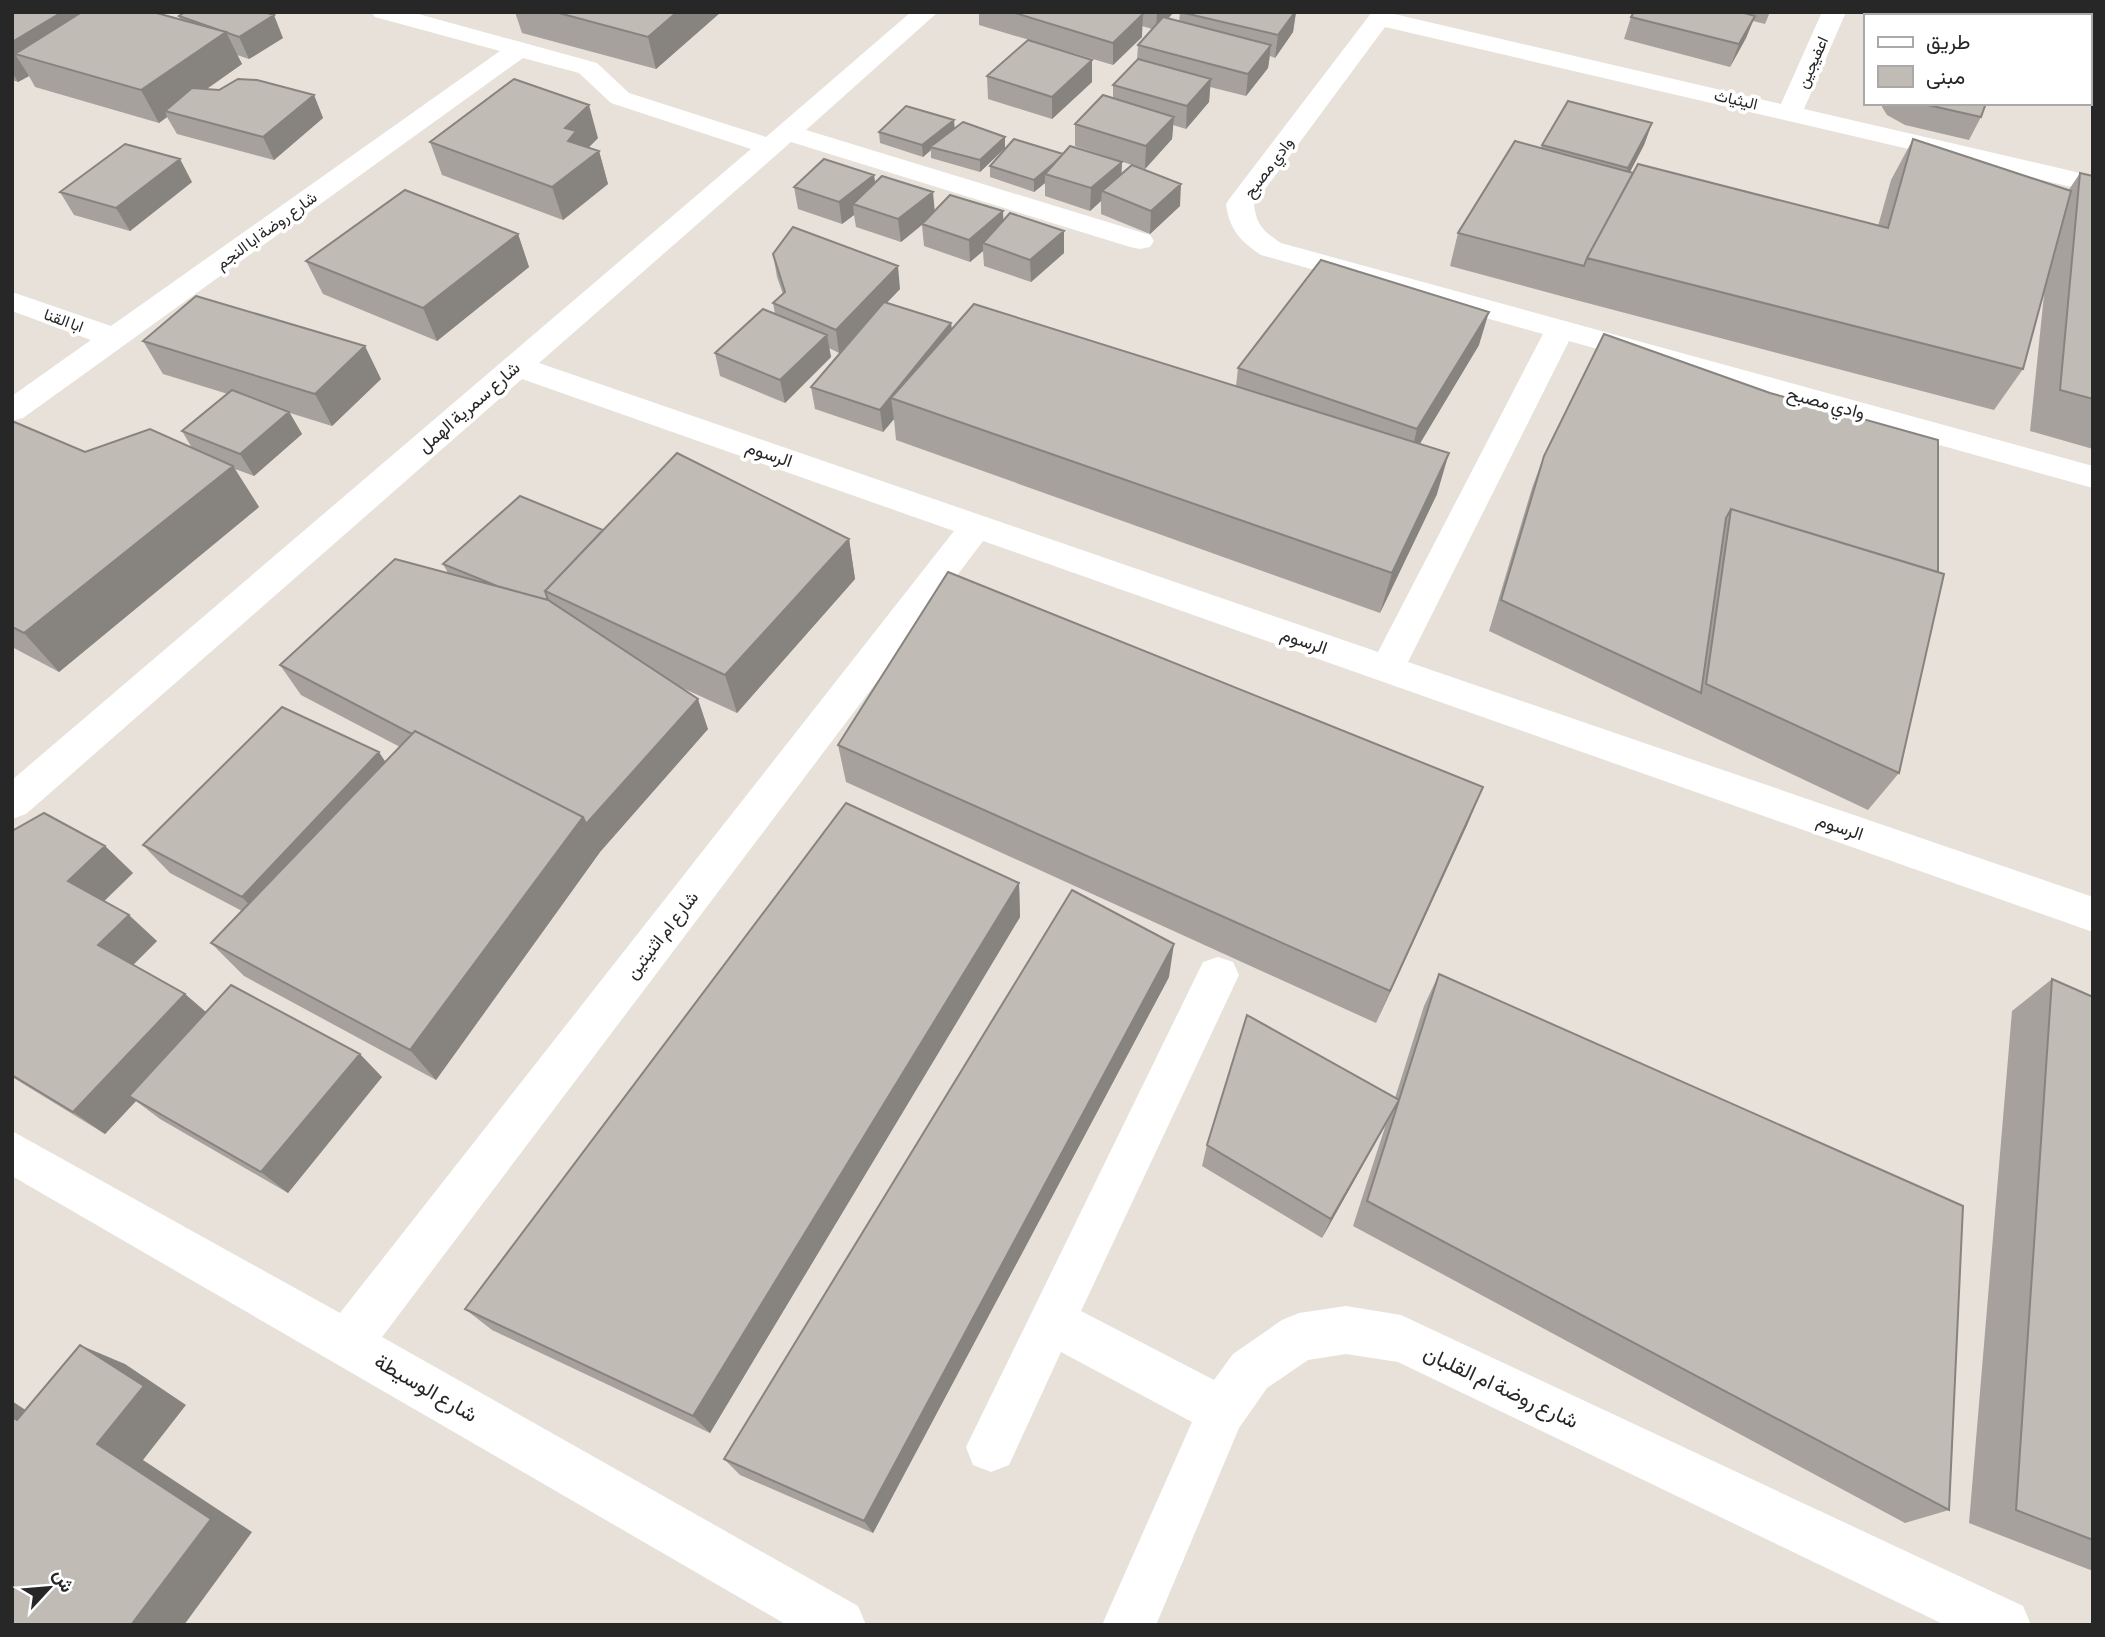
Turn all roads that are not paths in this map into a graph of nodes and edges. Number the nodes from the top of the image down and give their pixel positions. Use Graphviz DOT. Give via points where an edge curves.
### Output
graph roads {
  1 [pos="383,12"];
  2 [pos="926,12"];
  3 [pos="1834,12"];
  4 [pos="1382,15"];
  5 [pos="519,49"];
  6 [pos="1790,111"];
  7 [pos="780,140"];
  8 [pos="2093,184"];
  9 [pos="1140,241"];
  10 [pos="12,301"];
  11 [pos="1560,329"];
  12 [pos="115,338"];
  13 [pos="516,366"];
  14 [pos="12,411"];
  15 [pos="2093,477"];
  16 [pos="976,527"];
  17 [pos="1387,670"];
  18 [pos="853,688"];
  19 [pos="890,702"];
  20 [pos="12,803"];
  21 [pos="2093,915"];
  22 [pos="1218,975"];
  23 [pos="12,1152"];
  24 [pos="1051,1321"];
  25 [pos="346,1343"];
  26 [pos="1222,1411"];
  27 [pos="991,1447"];
  28 [pos="839,1625"];
  29 [pos="1129,1625"];
  30 [pos="2004,1625"];
  1 -- 5 [label="street"];
  2 -- 7 [label="street, شارع سمرية الهمل"];
  3 -- 6 [label="street, اعفيجين"];
  4 -- 6 [label="street, اليثياث"];
  4 -- 11 [label="street, وادي مصبح" via="1240,204 1242,222 1251,236 1271,249"];
  5 -- 7 [label="street" via="588,68 620,99"];
  5 -- 12 [label="street, شارع روضة ابا النجم"];
  6 -- 8 [label="street, اليثياث"];
  7 -- 9 [label="street"];
  7 -- 13 [label="street, شارع سمرية الهمل"];
  10 -- 12 [label="street, ابا القنا"];
  11 -- 15 [label="street, وادي مصبح"];
  11 -- 17 [label="street"];
  12 -- 14 [label="street, شارع روضة ابا النجم"];
  13 -- 16 [label="street, الرسوم"];
  13 -- 20 [label="street, شارع سمرية الهمل"];
  16 -- 17 [label="street, الرسوم"];
  16 -- 18 [label="street, شارع ام اثنيتين"];
  17 -- 21 [label="street, الرسوم"];
  18 -- 19 [label="street"];
  18 -- 25 [label="street, شارع ام اثنيتين"];
  22 -- 24 [label="street"];
  23 -- 25 [label="street, شارع الوسيطة"];
  24 -- 26 [label="street"];
  24 -- 27 [label="street"];
  25 -- 28 [label="street, شارع الوسيطة"];
  26 -- 29 [label="street, شارع روضة ام القلبان"];
  26 -- 30 [label="street, شارع روضة ام القلبان" via="1250,1371 1299,1337 1346,1330 1401,1339"];
}
